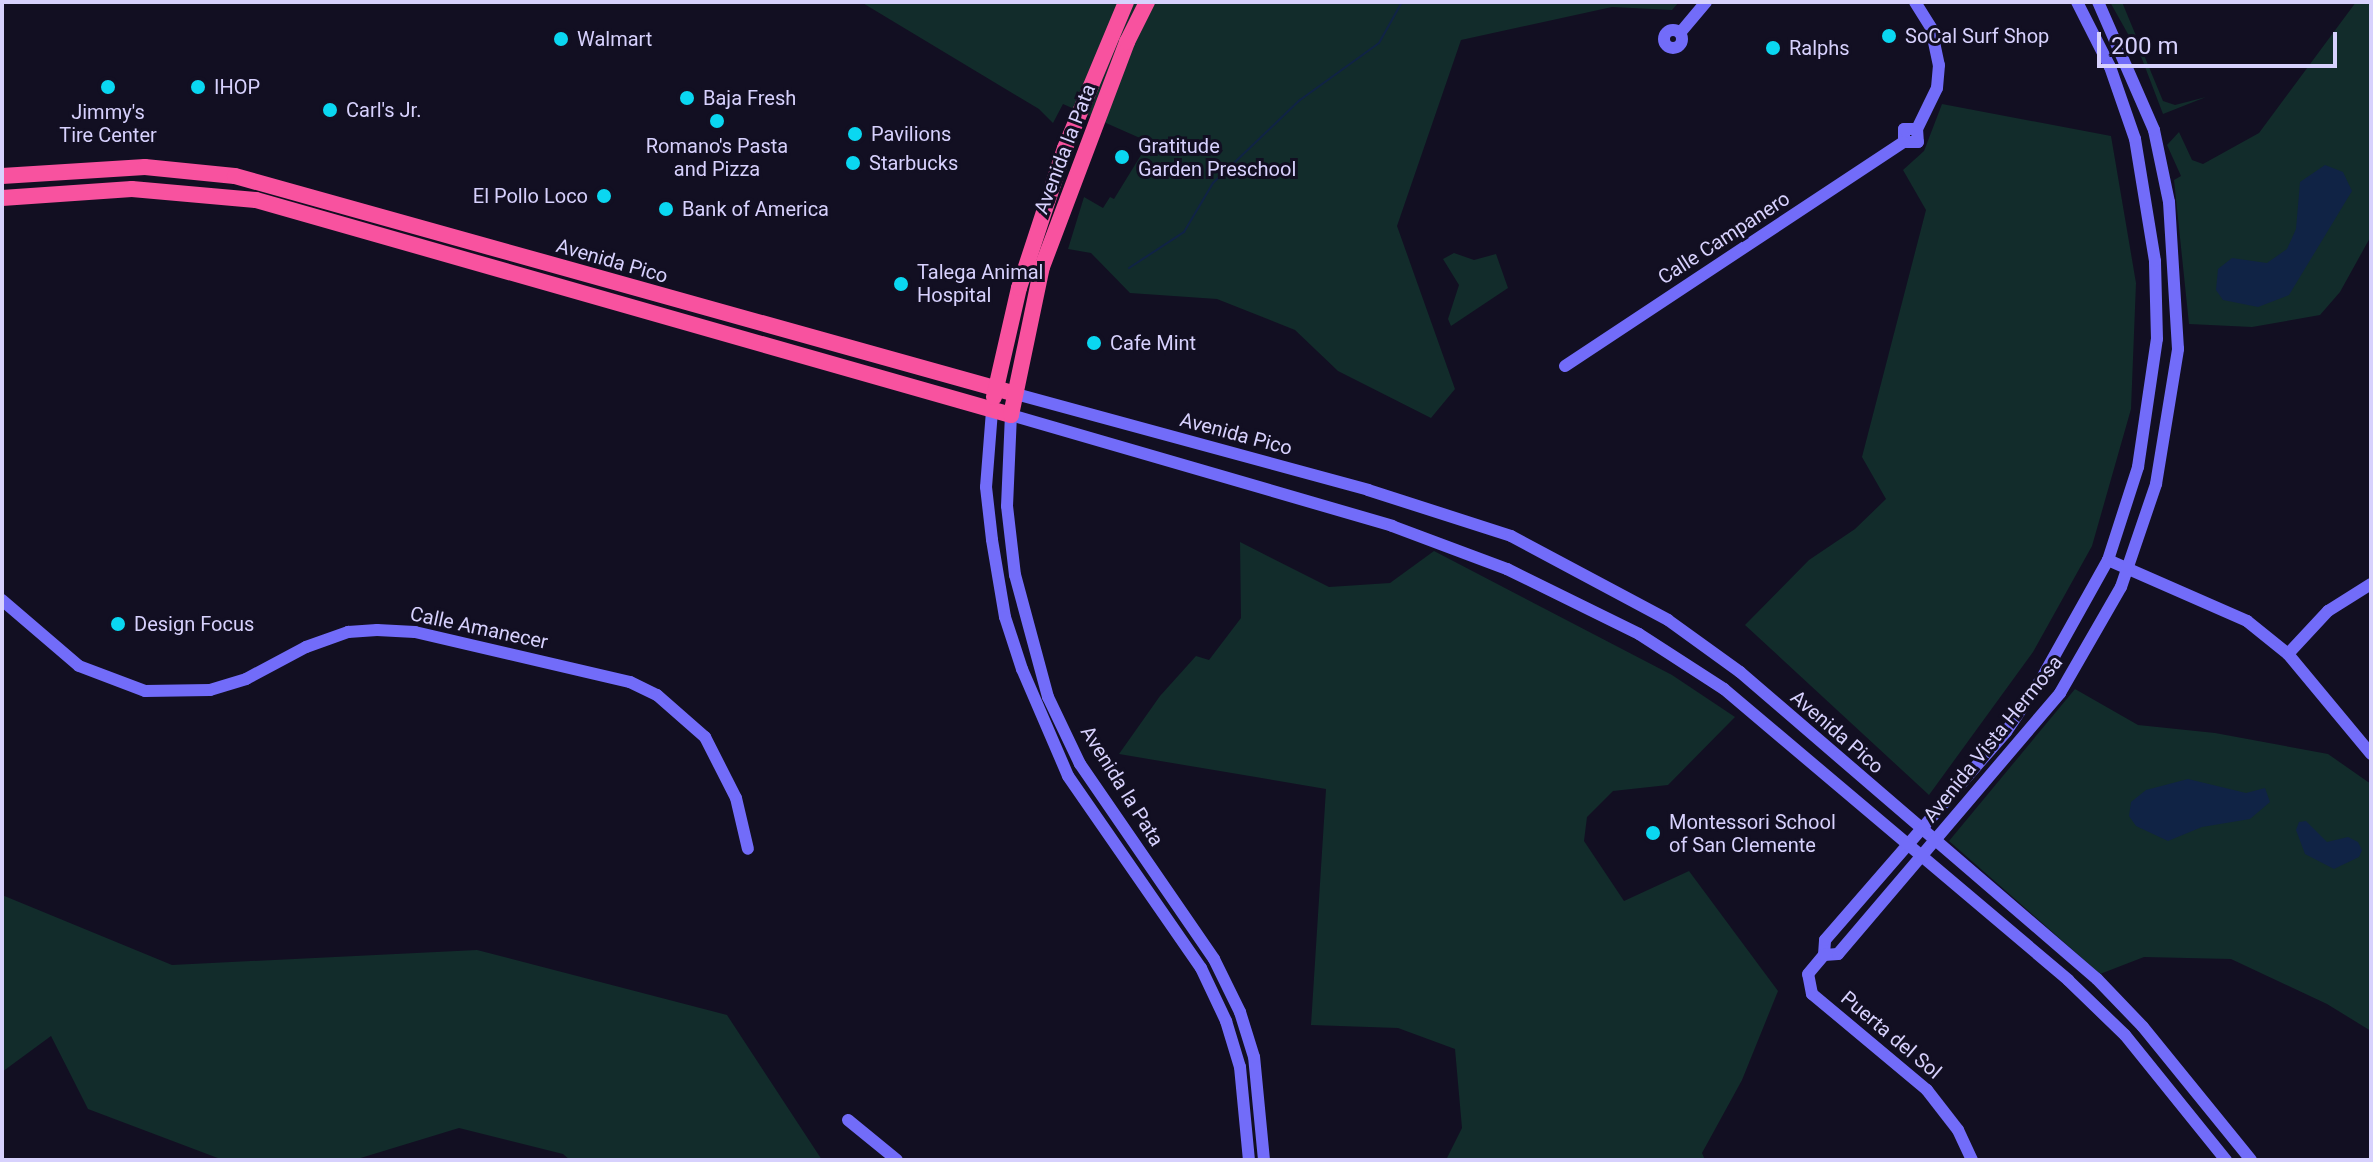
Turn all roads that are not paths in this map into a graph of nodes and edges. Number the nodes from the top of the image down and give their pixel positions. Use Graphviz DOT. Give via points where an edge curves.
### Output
graph roads {
  1 [pos="1126,2"];
  2 [pos="1147,2"];
  3 [pos="1706,2"];
  4 [pos="1915,2"];
  5 [pos="2077,2"];
  6 [pos="2098,2"];
  7 [pos="1680,33"];
  8 [pos="1065,148"];
  9 [pos="2,176"];
  10 [pos="1073,183"];
  11 [pos="2,198"];
  12 [pos="1565,366"];
  13 [pos="1004,391"];
  14 [pos="992,411"];
  15 [pos="1011,415"];
  16 [pos="2108,560"];
  17 [pos="2129,568"];
  18 [pos="2371,584"];
  19 [pos="2,600"];
  20 [pos="2288,654"];
  21 [pos="2371,754"];
  22 [pos="1921,830"];
  23 [pos="1936,843"];
  24 [pos="1909,845"];
  25 [pos="748,849"];
  26 [pos="1923,857"];
  27 [pos="1824,955"];
  28 [pos="1808,983"];
  29 [pos="848,1120"];
  30 [pos="897,1160"];
  31 [pos="1249,1160"];
  32 [pos="1264,1160"];
  33 [pos="1972,1160"];
  34 [pos="2226,1160"];
  35 [pos="2251,1160"];
  1 -- 8 [label="highway, Avenida la Pata"];
  2 -- 10 [label="highway, Avenida la Pata"];
  3 -- 7 [label="main road"];
  4 -- 12 [label="main road, Calle Campanero" via="1931,28 1939,65 1937,88 1917,129 1904,129 1904,142"];
  5 -- 16 [label="main road, Avenida Vista Hermosa" via="2110,67 2135,139 2155,261 2157,339 2138,467"];
  6 -- 17 [label="main road, Avenida Vista Hermosa" via="2154,130 2177,276 2178,349 2170,418"];
  8 -- 10 [label="highway" via="1073,157 1066,176"];
  8 -- 13 [label="highway, Avenida la Pata" via="1019,288"];
  9 -- 13 [label="highway, Avenida Pico" via="145,167 265,182"];
  10 -- 13 [label="highway, Avenida la Pata"];
  11 -- 14 [label="highway, Avenida Pico" via="132,189 256,200"];
  13 -- 14 [label="highway, Avenida la Pata"];
  13 -- 15 [label="highway, Avenida la Pata"];
  13 -- 22 [label="main road, Avenida Pico" via="1368,490 1511,536 1668,620 1740,672"];
  14 -- 15 [label="highway, Avenida Pico"];
  14 -- 31 [label="main road, Avenida la Pata" via="989,513 997,580 1022,669 1068,776 1201,968 1226,1021 1240,1067"];
  15 -- 24 [label="main road, Avenida Pico" via="1392,526 1507,569 1639,634 1724,689"];
  15 -- 32 [label="main road, Avenida la Pata" via="1007,506 1015,575 1048,697 1080,764 1214,959 1240,1012 1254,1057"];
  16 -- 17 [label="main road"];
  16 -- 22 [label="main road, Avenida Vista Hermosa" via="2079,620 2006,732"];
  17 -- 20 [label="main road" via="2247,621"];
  17 -- 23 [label="main road, Avenida Vista Hermosa" via="2060,693"];
  18 -- 20 [label="main road" via="2328,611"];
  19 -- 25 [label="main road, Calle Amanecer" via="79,666 145,691 210,690 246,679 319,642 377,630 415,632 630,682 657,695 705,737 736,798"];
  20 -- 21 [label="main road"];
  22 -- 23 [label="main road, Avenida Pico"];
  22 -- 24 [label="main road, Avenida Vista Hermosa"];
  23 -- 26 [label="main road, Avenida Vista Hermosa"];
  23 -- 35 [label="main road, Avenida Pico" via="2097,979"];
  24 -- 26 [label="main road, Avenida Pico"];
  24 -- 27 [label="main road, Avenida Vista Hermosa" via="1825,940"];
  26 -- 27 [label="main road, Avenida Vista Hermosa" via="1838,954"];
  26 -- 34 [label="main road, Avenida Pico" via="2125,1035"];
  27 -- 28 [label="main road, Avenida Vista Hermosa" via="1808,974"];
  28 -- 33 [label="main road, Puerta del Sol" via="1812,994 1927,1090 1958,1130"];
  29 -- 30 [label="main road"];
}
